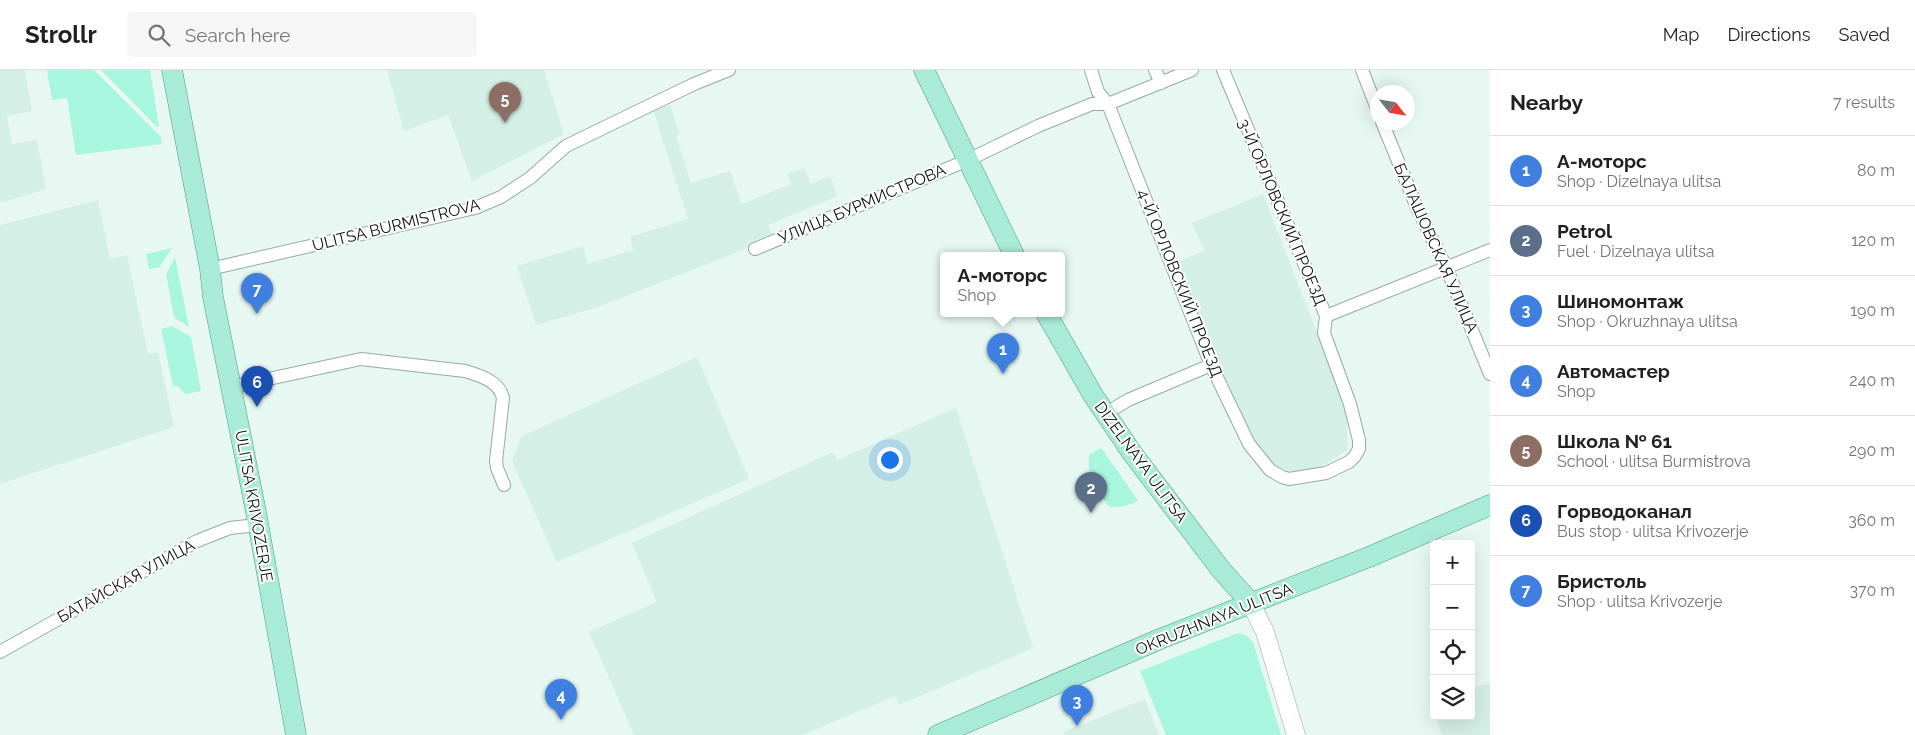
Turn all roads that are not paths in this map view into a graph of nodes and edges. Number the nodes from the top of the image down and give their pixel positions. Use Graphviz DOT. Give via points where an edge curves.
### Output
graph roads {
  1 [pos="172,70"];
  2 [pos="728,70"];
  3 [pos="924,70"];
  4 [pos="1091,70"];
  5 [pos="1155,70"];
  6 [pos="1192,70"];
  7 [pos="1223,70"];
  8 [pos="1362,70"];
  9 [pos="1161,83"];
  10 [pos="1370,90"];
  11 [pos="1108,104"];
  12 [pos="1385,130"];
  13 [pos="968,160"];
  14 [pos="755,248"];
  15 [pos="1490,250"];
  16 [pos="1013,252"];
  17 [pos="1446,267"];
  18 [pos="210,270"];
  19 [pos="1326,316"];
  20 [pos="1048,317"];
  21 [pos="1211,366"];
  22 [pos="1490,374"];
  23 [pos="231,387"];
  24 [pos="1105,414"];
  25 [pos="1290,479"];
  26 [pos="504,485"];
  27 [pos="1490,505"];
  28 [pos="257,525"];
  29 [pos="1250,602"];
  30 [pos="0,652"];
  31 [pos="296,735"];
  32 [pos="938,735"];
  33 [pos="1296,735"];
  1 -- 18 [label="main road, ULITSA KRIVOZERJE"];
  2 -- 18 [label="street, ULITSA BURMISTROVA" via="566,146 530,178 501,197 475,208"];
  3 -- 13 [label="main road"];
  4 -- 11 [label="street, 4-Й ОРЛОВСКИЙ ПРОЕЗД" via="1098,92"];
  5 -- 9 [label="street"];
  6 -- 9 [label="street, УЛИЦА БУРМИСТРОВА"];
  7 -- 19 [label="street, 3-Й ОРЛОВСКИЙ ПРОЕЗД"];
  8 -- 10 [label="street"];
  9 -- 11 [label="street, УЛИЦА БУРМИСТРОВА"];
  11 -- 13 [label="street, УЛИЦА БУРМИСТРОВА" via="1092,104"];
  11 -- 21 [label="street, 4-Й ОРЛОВСКИЙ ПРОЕЗД"];
  12 -- 17 [label="street, БАЛАШОВСКАЯ УЛИЦА"];
  13 -- 14 [label="street, УЛИЦА БУРМИСТРОВА"];
  13 -- 16 [label="main road"];
  15 -- 17 [label="street"];
  17 -- 19 [label="street"];
  17 -- 22 [label="street, БАЛАШОВСКАЯ УЛИЦА"];
  18 -- 23 [label="main road, ULITSA KRIVOZERJE"];
  19 -- 25 [label="street, 3-Й ОРЛОВСКИЙ ПРОЕЗД" via="1324,333 1350,404 1359,449 1350,462 1326,473"];
  20 -- 24 [label="main road, DIZELNAYA ULITSA"];
  21 -- 24 [label="street" via="1128,400"];
  21 -- 25 [label="street, 4-Й ОРЛОВСКИЙ ПРОЕЗД" via="1249,444 1270,470"];
  23 -- 26 [label="street" via="361,359 465,371 479,376 497,386 503,398 496,461"];
  23 -- 28 [label="main road, ULITSA KRIVOZERJE"];
  24 -- 29 [label="main road, DIZELNAYA ULITSA" via="1178,515"];
  27 -- 29 [label="main road, OKRUZHNAYA ULITSA" via="1286,591"];
  28 -- 30 [label="street, БАТАЙСКАЯ УЛИЦА" via="230,528 197,541"];
  28 -- 31 [label="main road, ULITSA KRIVOZERJE"];
  29 -- 32 [label="main road, OKRUZHNAYA ULITSA"];
  29 -- 33 [label="main road" via="1265,632"];
}
